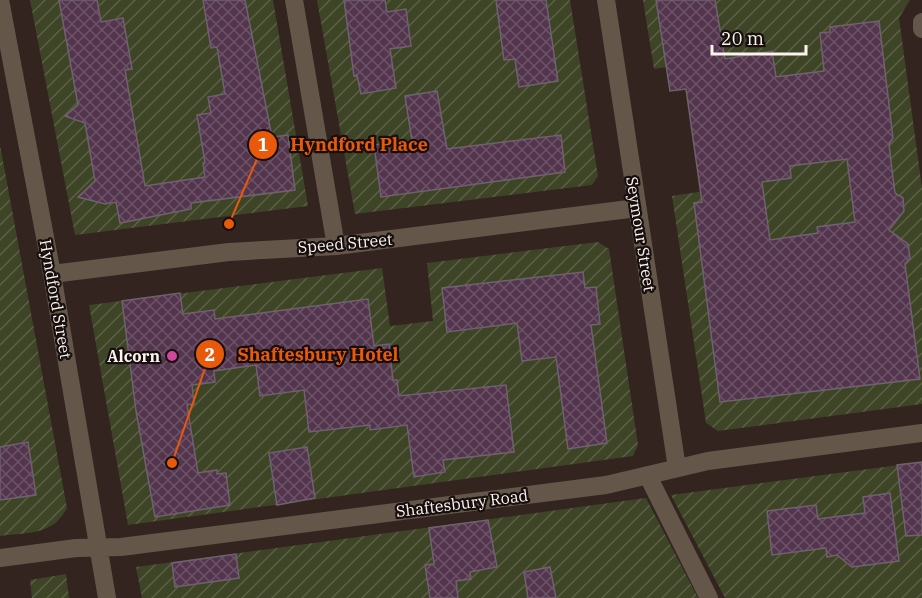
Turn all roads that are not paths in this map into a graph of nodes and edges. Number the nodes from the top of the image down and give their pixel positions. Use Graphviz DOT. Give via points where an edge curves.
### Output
graph roads {
  1 [pos="0,0"];
  2 [pos="294,0"];
  3 [pos="606,0"];
  4 [pos="922,22"];
  5 [pos="922,29"];
  6 [pos="637,208"];
  7 [pos="336,246"];
  8 [pos="52,274"];
  9 [pos="922,433"];
  10 [pos="677,468"];
  11 [pos="648,476"];
  12 [pos="99,548"];
  13 [pos="0,558"];
  14 [pos="107,598"];
  15 [pos="709,598"];
  1 -- 8 [label="street, Hyndford Street"];
  2 -- 7 [label="street"];
  3 -- 6 [label="street, Seymour Street"];
  4 -- 5 [label="street"];
  6 -- 7 [label="street, Speed Street"];
  6 -- 10 [label="street, Seymour Street"];
  7 -- 8 [label="street, Speed Street" via="229,252"];
  8 -- 12 [label="street, Hyndford Street"];
  9 -- 10 [label="street, Shaftesbury Road"];
  10 -- 11 [label="street, Shaftesbury Road"];
  11 -- 12 [label="street, Shaftesbury Road" via="595,486"];
  11 -- 15 [label="street"];
  12 -- 13 [label="street, Shaftesbury Road"];
  12 -- 14 [label="street, Hyndford Street"];
}
